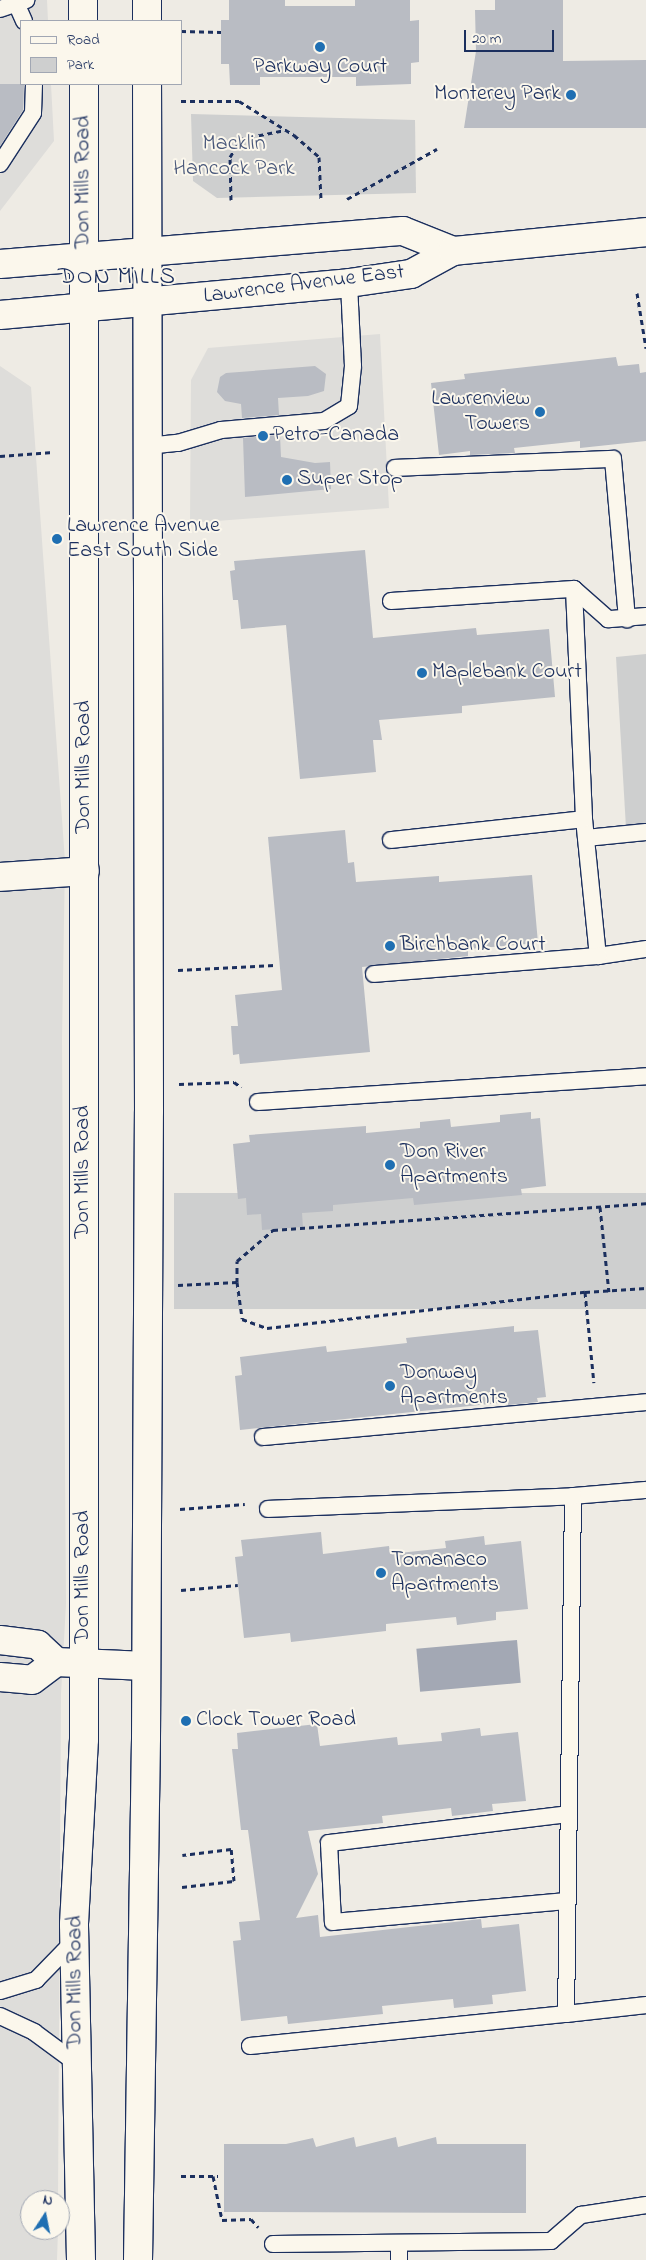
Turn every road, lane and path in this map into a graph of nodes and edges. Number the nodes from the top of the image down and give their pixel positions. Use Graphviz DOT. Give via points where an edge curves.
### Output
graph roads {
  1 [pos="83,0"];
  2 [pos="147,0"];
  3 [pos="21,2"];
  4 [pos="0,9"];
  5 [pos="24,20"];
  6 [pos="83,20"];
  7 [pos="147,20"];
  8 [pos="182,31"];
  9 [pos="221,32"];
  10 [pos="34,85"];
  11 [pos="84,85"];
  12 [pos="148,85"];
  13 [pos="181,101"];
  14 [pos="286,130"];
  15 [pos="437,149"];
  16 [pos="0,164"];
  17 [pos="321,199"];
  18 [pos="347,199"];
  19 [pos="231,200"];
  20 [pos="646,232"];
  21 [pos="453,251"];
  22 [pos="148,252"];
  23 [pos="83,257"];
  24 [pos="0,264"];
  25 [pos="349,283"];
  26 [pos="637,294"];
  27 [pos="149,301"];
  28 [pos="82,307"];
  29 [pos="0,315"];
  30 [pos="646,348"];
  31 [pos="147,446"];
  32 [pos="53,452"];
  33 [pos="0,456"];
  34 [pos="395,468"];
  35 [pos="574,589"];
  36 [pos="391,601"];
  37 [pos="646,616"];
  38 [pos="627,619"];
  39 [pos="584,819"];
  40 [pos="646,832"];
  41 [pos="586,838"];
  42 [pos="391,840"];
  43 [pos="85,871"];
  44 [pos="0,877"];
  45 [pos="646,949"];
  46 [pos="598,956"];
  47 [pos="274,965"];
  48 [pos="178,970"];
  49 [pos="374,974"];
  50 [pos="646,1076"];
  51 [pos="179,1084"];
  52 [pos="258,1102"];
  53 [pos="646,1203"];
  54 [pos="600,1207"];
  55 [pos="237,1282"];
  56 [pos="178,1285"];
  57 [pos="646,1288"];
  58 [pos="586,1292"];
  59 [pos="609,1292"];
  60 [pos="646,1402"];
  61 [pos="592,1408"];
  62 [pos="263,1437"];
  63 [pos="646,1490"];
  64 [pos="572,1496"];
  65 [pos="180,1509"];
  66 [pos="268,1509"];
  67 [pos="238,1585"];
  68 [pos="180,1590"];
  69 [pos="0,1640"];
  70 [pos="56,1662"];
  71 [pos="84,1664"];
  72 [pos="146,1666"];
  73 [pos="0,1677"];
  74 [pos="568,1814"];
  75 [pos="182,1855"];
  76 [pos="182,1887"];
  77 [pos="567,1901"];
  78 [pos="75,1940"];
  79 [pos="0,1991"];
  80 [pos="646,2005"];
  81 [pos="566,2014"];
  82 [pos="0,2016"];
  83 [pos="250,2046"];
  84 [pos="76,2063"];
  85 [pos="181,2176"];
  86 [pos="646,2205"];
  87 [pos="399,2243"];
  88 [pos="273,2244"];
  89 [pos="81,2260"];
  90 [pos="138,2260"];
  91 [pos="399,2260"];
  1 -- 6 [label="main road"];
  2 -- 7 [label="main road"];
  3 -- 4 [label="lane"];
  3 -- 5 [label="lane"];
  8 -- 9 [label="path"];
  10 -- 16 [label="lane" via="33,113"];
  11 -- 23 [label="main road, Don Mills Road"];
  12 -- 22 [label="main road"];
  13 -- 14 [label="path" via="239,101"];
  14 -- 17 [label="path" via="319,157"];
  14 -- 19 [label="path" via="241,139 230,157"];
  15 -- 18 [label="path"];
  20 -- 21 [label="main road, Lawrence Avenue East"];
  21 -- 22 [label="main road, Lawrence Avenue East" via="402,231"];
  21 -- 25 [label="main road, Lawrence Avenue East" via="411,274"];
  22 -- 23 [label="main road, Lawrence Avenue East"];
  22 -- 27 [label="main road"];
  23 -- 24 [label="main road, Lawrence Avenue East"];
  23 -- 28 [label="main road, Don Mills Road"];
  25 -- 27 [label="main road, Lawrence Avenue East"];
  25 -- 31 [label="lane" via="353,366 349,406 324,421 221,430 178,443"];
  26 -- 30 [label="path"];
  27 -- 28 [label="main road, Lawrence Avenue East"];
  27 -- 31 [label="main road"];
  28 -- 29 [label="main road, Lawrence Avenue East"];
  28 -- 43 [label="main road, Don Mills Road"];
  31 -- 72 [label="main road" via="149,1111"];
  32 -- 33 [label="path"];
  34 -- 38 [label="lane" via="614,459"];
  35 -- 36 [label="lane"];
  35 -- 38 [label="lane" via="608,619"];
  35 -- 39 [label="lane"];
  37 -- 38 [label="lane"];
  39 -- 41 [label="lane"];
  39 -- 42 [label="lane"];
  40 -- 41 [label="lane"];
  41 -- 46 [label="lane"];
  43 -- 44 [label="main road"];
  43 -- 71 [label="main road, Don Mills Road"];
  45 -- 46 [label="lane"];
  46 -- 49 [label="lane"];
  47 -- 48 [label="path"];
  50 -- 52 [label="lane"];
  51 -- 52 [label="path" via="234,1082"];
  53 -- 54 [label="path"];
  54 -- 55 [label="path" via="272,1230 237,1261"];
  54 -- 59 [label="path"];
  55 -- 56 [label="path"];
  55 -- 58 [label="path" via="242,1318 267,1328"];
  57 -- 59 [label="path"];
  58 -- 59 [label="path"];
  58 -- 61 [label="path" via="595,1394"];
  60 -- 61 [label="lane"];
  61 -- 62 [label="lane"];
  63 -- 64 [label="lane"];
  64 -- 66 [label="lane"];
  64 -- 74 [label="lane"];
  65 -- 66 [label="path" via="237,1503"];
  67 -- 68 [label="path"];
  69 -- 70 [label="main road" via="38,1645"];
  70 -- 71 [label="main road"];
  70 -- 73 [label="main road" via="32,1680"];
  71 -- 72 [label="main road"];
  71 -- 78 [label="main road, Don Mills Road"];
  72 -- 90 [label="main road"];
  74 -- 77 [label="lane"];
  74 -- 77 [label="lane" via="329,1843 333,1922"];
  75 -- 76 [label="path" via="231,1850 234,1881"];
  77 -- 81 [label="lane"];
  78 -- 79 [label="lane" via="36,1980"];
  78 -- 84 [label="main road, Don Mills Road"];
  80 -- 81 [label="lane"];
  81 -- 83 [label="lane"];
  82 -- 84 [label="lane" via="34,2032"];
  84 -- 89 [label="main road, Don Mills Road"];
  85 -- 88 [label="path" via="215,2176 222,2220 252,2219"];
  86 -- 87 [label="lane" via="581,2215 550,2242"];
  87 -- 88 [label="lane"];
  87 -- 91 [label="lane"];
}
